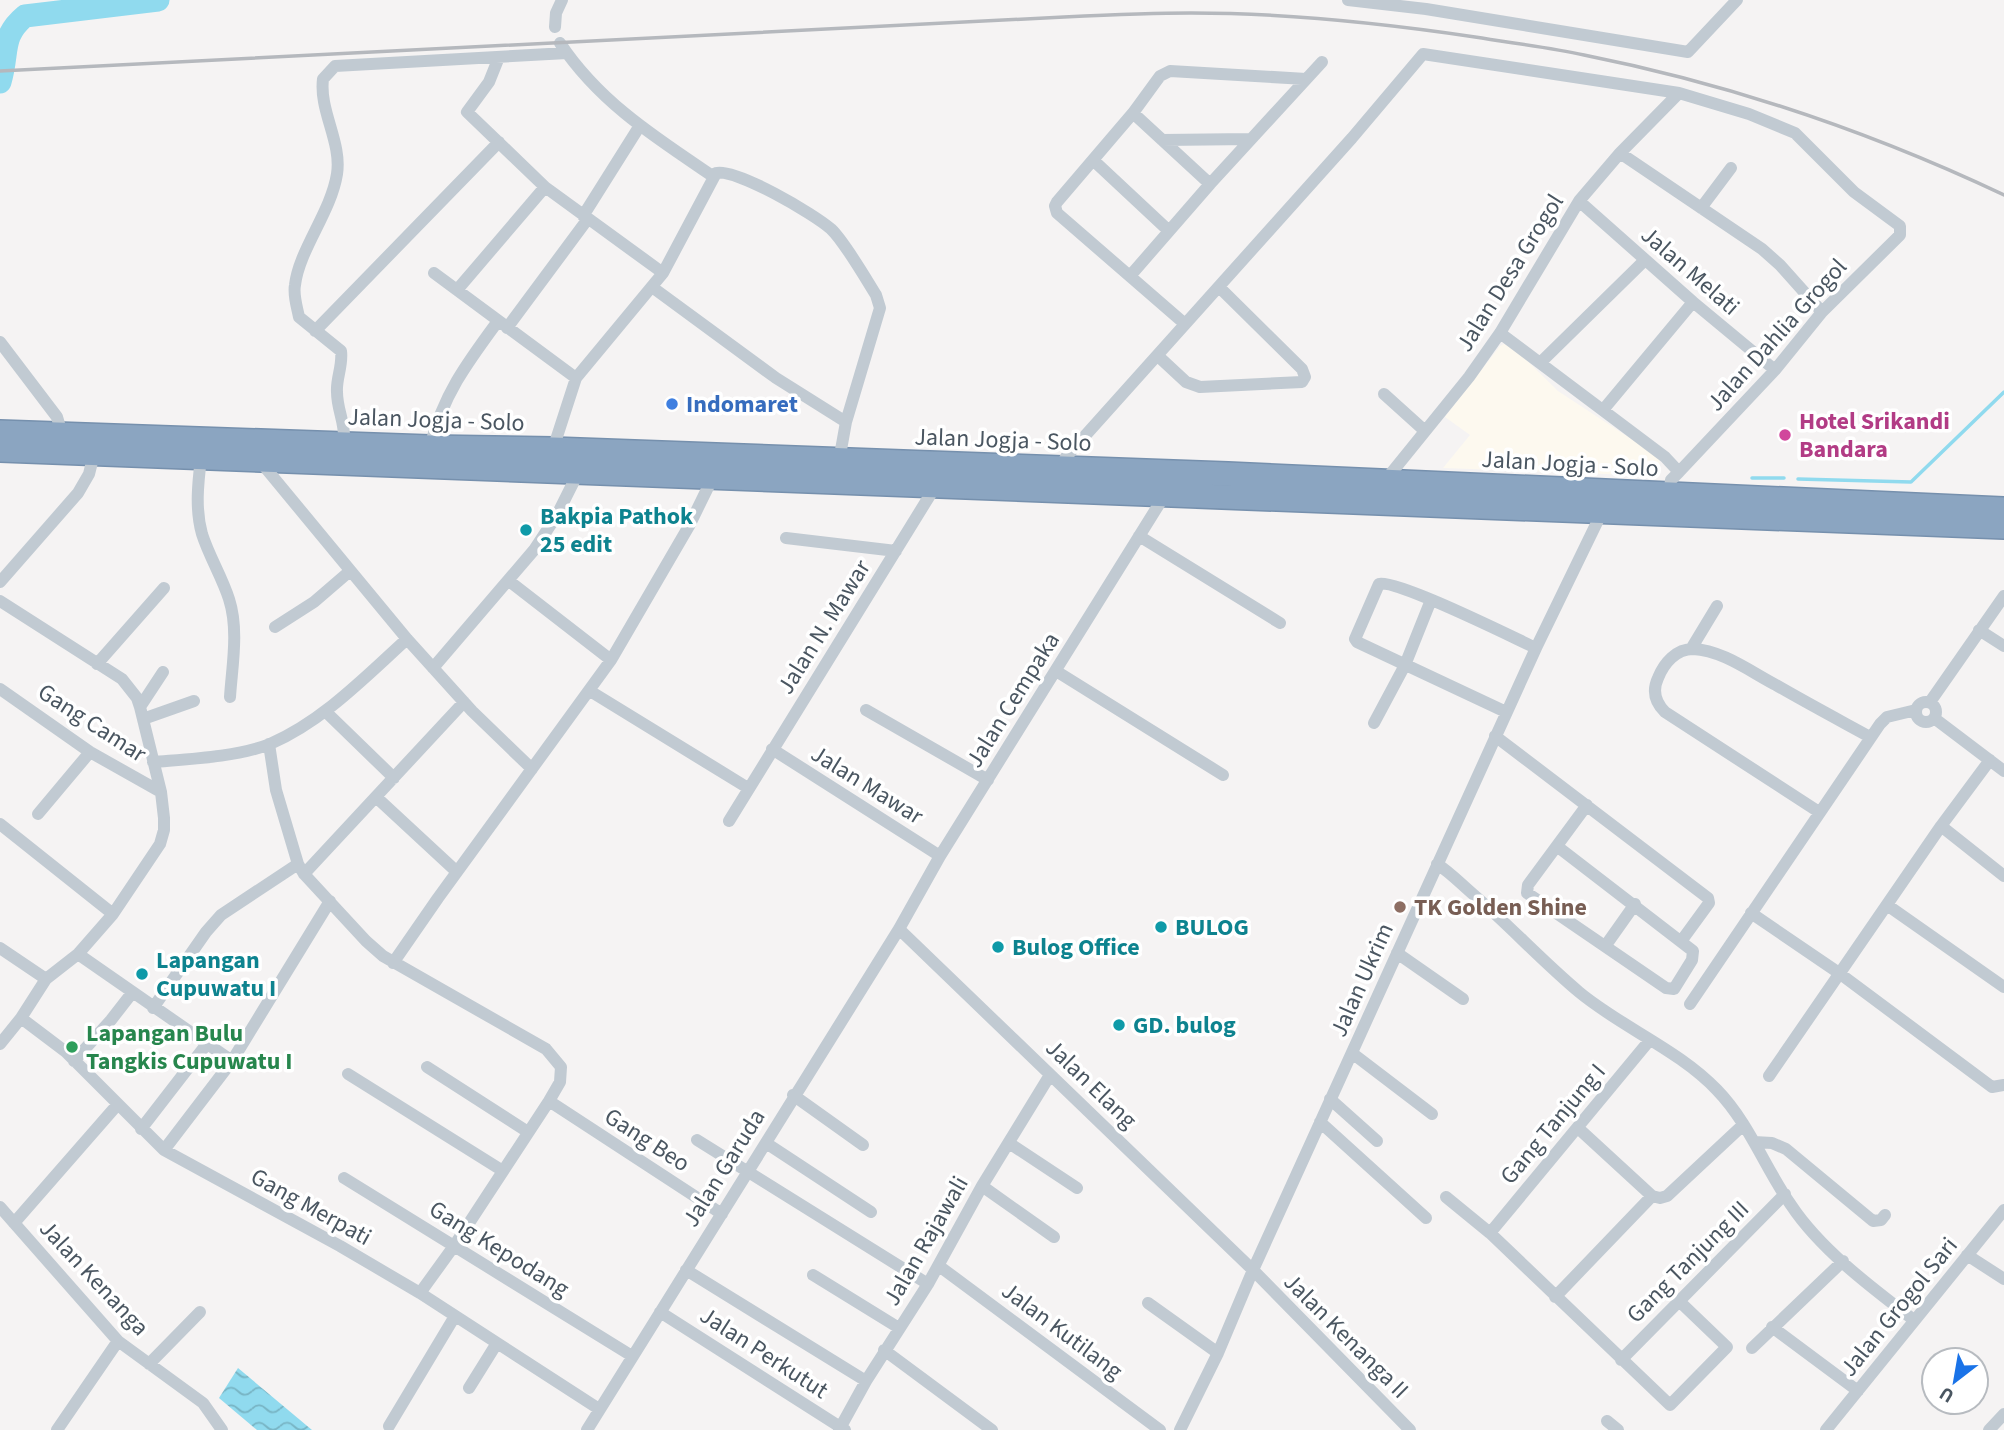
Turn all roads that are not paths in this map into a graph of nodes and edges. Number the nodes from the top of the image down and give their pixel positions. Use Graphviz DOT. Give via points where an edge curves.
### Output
graph roads {
  1 [pos="562,0"];
  2 [pos="1348,0"];
  3 [pos="1737,0"];
  4 [pos="1428,5"];
  5 [pos="555,27"];
  6 [pos="499,57"];
  7 [pos="1322,62"];
  8 [pos="1306,79"];
  9 [pos="1679,93"];
  10 [pos="1133,114"];
  11 [pos="639,127"];
  12 [pos="1251,139"];
  13 [pos="1162,140"];
  14 [pos="499,142"];
  15 [pos="1620,153"];
  16 [pos="1093,160"];
  17 [pos="1731,168"];
  18 [pos="715,175"];
  19 [pos="1210,184"];
  20 [pos="545,187"];
  21 [pos="1579,201"];
  22 [pos="1701,208"];
  23 [pos="585,218"];
  24 [pos="1169,231"];
  25 [pos="1645,260"];
  26 [pos="434,273"];
  27 [pos="663,273"];
  28 [pos="1130,276"];
  29 [pos="1219,287"];
  30 [pos="652,288"];
  31 [pos="457,290"];
  32 [pos="1693,302"];
  33 [pos="1822,312"];
  34 [pos="503,324"];
  35 [pos="1185,324"];
  36 [pos="315,331"];
  37 [pos="1500,333"];
  38 [pos="0,342"];
  39 [pos="1158,356"];
  40 [pos="1540,363"];
  41 [pos="1775,370"];
  42 [pos="576,378"];
  43 [pos="1384,394"];
  44 [pos="1604,410"];
  45 [pos="846,422"];
  46 [pos="1425,431"];
  47 [pos="0,432"];
  48 [pos="62,434"];
  49 [pos="344,443"];
  50 [pos="429,447"];
  51 [pos="553,449"];
  52 [pos="0,450"];
  53 [pos="94,454"];
  54 [pos="201,457"];
  55 [pos="258,460"];
  56 [pos="839,461"];
  57 [pos="714,466"];
  58 [pos="1060,468"];
  59 [pos="579,471"];
  60 [pos="1679,472"];
  61 [pos="1384,483"];
  62 [pos="935,487"];
  63 [pos="1166,493"];
  64 [pos="1670,495"];
  65 [pos="1788,509"];
  66 [pos="1603,510"];
  67 [pos="2002,511"];
  68 [pos="1139,536"];
  69 [pos="786,538"];
  70 [pos="895,551"];
  71 [pos="350,571"];
  72 [pos="509,581"];
  73 [pos="0,582"];
  74 [pos="164,588"];
  75 [pos="2004,596"];
  76 [pos="1431,600"];
  77 [pos="0,601"];
  78 [pos="1717,606"];
  79 [pos="1280,623"];
  80 [pos="275,627"];
  81 [pos="1979,630"];
  82 [pos="407,639"];
  83 [pos="2004,646"];
  84 [pos="1536,648"];
  85 [pos="1691,649"];
  86 [pos="611,660"];
  87 [pos="97,664"];
  88 [pos="1405,665"];
  89 [pos="433,668"];
  90 [pos="1056,671"];
  91 [pos="163,672"];
  92 [pos="0,688"];
  93 [pos="590,691"];
  94 [pos="230,697"];
  95 [pos="194,701"];
  96 [pos="464,702"];
  97 [pos="1930,702"];
  98 [pos="866,710"];
  99 [pos="1916,710"];
  100 [pos="326,711"];
  101 [pos="1506,712"];
  102 [pos="141,713"];
  103 [pos="1934,718"];
  104 [pos="1374,723"];
  105 [pos="1496,736"];
  106 [pos="1870,737"];
  107 [pos="269,744"];
  108 [pos="772,749"];
  109 [pos="90,752"];
  110 [pos="1990,760"];
  111 [pos="153,762"];
  112 [pos="532,769"];
  113 [pos="2004,771"];
  114 [pos="1223,775"];
  115 [pos="394,778"];
  116 [pos="988,780"];
  117 [pos="748,788"];
  118 [pos="161,792"];
  119 [pos="376,797"];
  120 [pos="1587,805"];
  121 [pos="1819,812"];
  122 [pos="38,814"];
  123 [pos="729,821"];
  124 [pos="0,824"];
  125 [pos="1941,826"];
  126 [pos="1558,847"];
  127 [pos="940,856"];
  128 [pos="1437,864"];
  129 [pos="301,869"];
  130 [pos="457,872"];
  131 [pos="2004,876"];
  132 [pos="330,901"];
  133 [pos="1635,904"];
  134 [pos="1887,905"];
  135 [pos="1751,913"];
  136 [pos="113,914"];
  137 [pos="899,929"];
  138 [pos="1682,940"];
  139 [pos="1606,945"];
  140 [pos="0,948"];
  141 [pos="1397,953"];
  142 [pos="78,954"];
  143 [pos="393,963"];
  144 [pos="1839,972"];
  145 [pos="46,979"];
  146 [pos="2004,987"];
  147 [pos="132,993"];
  148 [pos="1463,999"];
  149 [pos="1690,1004"];
  150 [pos="153,1008"];
  151 [pos="22,1018"];
  152 [pos="1649,1041"];
  153 [pos="0,1044"];
  154 [pos="206,1045"];
  155 [pos="1352,1053"];
  156 [pos="74,1061"];
  157 [pos="232,1061"];
  158 [pos="426,1067"];
  159 [pos="348,1074"];
  160 [pos="1050,1075"];
  161 [pos="1769,1076"];
  162 [pos="2004,1085"];
  163 [pos="793,1095"];
  164 [pos="1331,1099"];
  165 [pos="549,1101"];
  166 [pos="118,1104"];
  167 [pos="1432,1115"];
  168 [pos="1320,1122"];
  169 [pos="1742,1126"];
  170 [pos="1578,1128"];
  171 [pos="141,1129"];
  172 [pos="528,1132"];
  173 [pos="696,1140"];
  174 [pos="1377,1141"];
  175 [pos="1754,1142"];
  176 [pos="766,1143"];
  177 [pos="1009,1143"];
  178 [pos="863,1145"];
  179 [pos="164,1150"];
  180 [pos="503,1171"];
  181 [pos="748,1172"];
  182 [pos="344,1178"];
  183 [pos="982,1186"];
  184 [pos="1077,1188"];
  185 [pos="1785,1194"];
  186 [pos="1652,1196"];
  187 [pos="1446,1197"];
  188 [pos="0,1208"];
  189 [pos="2004,1210"];
  190 [pos="871,1212"];
  191 [pos="722,1214"];
  192 [pos="1885,1215"];
  193 [pos="1426,1218"];
  194 [pos="14,1223"];
  195 [pos="1489,1233"];
  196 [pos="1054,1237"];
  197 [pos="454,1246"];
  198 [pos="1967,1255"];
  199 [pos="1843,1261"];
  200 [pos="939,1266"];
  201 [pos="686,1270"];
  202 [pos="1253,1270"];
  203 [pos="813,1275"];
  204 [pos="2004,1279"];
  205 [pos="928,1284"];
  206 [pos="420,1293"];
  207 [pos="1555,1297"];
  208 [pos="1679,1301"];
  209 [pos="1148,1303"];
  210 [pos="200,1312"];
  211 [pos="660,1312"];
  212 [pos="455,1316"];
  213 [pos="1914,1320"];
  214 [pos="1772,1327"];
  215 [pos="899,1328"];
  216 [pos="118,1341"];
  217 [pos="497,1343"];
  218 [pos="1752,1348"];
  219 [pos="884,1350"];
  220 [pos="1218,1353"];
  221 [pos="632,1356"];
  222 [pos="1621,1360"];
  223 [pos="149,1364"];
  224 [pos="866,1381"];
  225 [pos="469,1388"];
  226 [pos="1858,1391"];
  227 [pos="599,1409"];
  228 [pos="2004,1414"];
  229 [pos="1607,1421"];
  230 [pos="389,1426"];
  231 [pos="842,1429"];
  232 [pos="57,1430"];
  233 [pos="222,1430"];
  234 [pos="587,1430"];
  235 [pos="992,1430"];
  236 [pos="1160,1430"];
  237 [pos="1180,1430"];
  238 [pos="1410,1430"];
  239 [pos="1618,1430"];
  240 [pos="1826,1430"];
  241 [pos="1989,1430"];
  1 -- 5 [label="street"];
  2 -- 4 [label="street"];
  3 -- 4 [label="street" via="1688,52"];
  6 -- 11 [label="street" via="564,48 598,89"];
  6 -- 14 [label="street" via="489,82 467,112"];
  6 -- 36 [label="street" via="335,66 323,79 337,174 294,287 299,317"];
  7 -- 8 [label="street"];
  8 -- 10 [label="street" via="1170,71 1160,76"];
  8 -- 12 [label="street"];
  9 -- 15 [label="street, Jalan Desa Grogol"];
  9 -- 29 [label="street" via="1423,54"];
  9 -- 33 [label="street, Jalan Dahlia Grogol" via="1795,133 1854,192 1900,226 1900,235"];
  10 -- 13 [label="street"];
  10 -- 16 [label="street"];
  11 -- 18 [label="street"];
  11 -- 23 [label="street"];
  12 -- 13 [label="street"];
  12 -- 19 [label="street"];
  13 -- 19 [label="street"];
  14 -- 20 [label="street"];
  14 -- 36 [label="street"];
  15 -- 21 [label="street, Jalan Desa Grogol"];
  15 -- 22 [label="street"];
  16 -- 24 [label="street"];
  16 -- 28 [label="street" via="1055,209"];
  17 -- 22 [label="street"];
  18 -- 27 [label="street"];
  18 -- 45 [label="street" via="722,171 748,181 832,230 876,295 880,308"];
  19 -- 24 [label="street"];
  20 -- 23 [label="street"];
  20 -- 31 [label="street"];
  21 -- 25 [label="street, Jalan Melati"];
  21 -- 37 [label="street, Jalan Desa Grogol"];
  22 -- 33 [label="street" via="1780,265"];
  23 -- 27 [label="street"];
  23 -- 34 [label="street"];
  24 -- 28 [label="street"];
  25 -- 32 [label="street, Jalan Melati"];
  25 -- 40 [label="street"];
  26 -- 31 [label="street"];
  27 -- 30 [label="street"];
  28 -- 35 [label="street"];
  29 -- 35 [label="street"];
  29 -- 39 [label="street" via="1303,369 1306,377 1302,382 1200,387 1186,382"];
  30 -- 42 [label="street"];
  30 -- 45 [label="street" via="776,378"];
  31 -- 34 [label="street"];
  32 -- 41 [label="street, Jalan Melati"];
  32 -- 44 [label="street"];
  33 -- 41 [label="street, Jalan Dahlia Grogol"];
  34 -- 42 [label="street"];
  34 -- 50 [label="street" via="456,380"];
  35 -- 39 [label="street"];
  36 -- 49 [label="street" via="341,351 336,389 346,431"];
  37 -- 40 [label="street"];
  37 -- 46 [label="street, Jalan Desa Grogol"];
  38 -- 48 [label="street" via="57,417"];
  39 -- 58 [label="street"];
  40 -- 44 [label="street"];
  41 -- 60 [label="street, Jalan Dahlia Grogol"];
  42 -- 51 [label="street"];
  43 -- 46 [label="street"];
  44 -- 60 [label="street" via="1651,444"];
  45 -- 56 [label="street"];
  46 -- 61 [label="street, Jalan Desa Grogol"];
  47 -- 48 [label="highway, Jalan Jogja - Solo"];
  48 -- 49 [label="highway, Jalan Jogja - Solo"];
  49 -- 50 [label="highway, Jalan Jogja - Solo"];
  50 -- 51 [label="highway, Jalan Jogja - Solo"];
  51 -- 57 [label="highway, Jalan Jogja - Solo"];
  52 -- 53 [label="highway, Jalan Jogja - Solo"];
  53 -- 54 [label="highway, Jalan Jogja - Solo"];
  53 -- 73 [label="street" via="78,493"];
  54 -- 55 [label="highway, Jalan Jogja - Solo"];
  54 -- 94 [label="street" via="197,491 202,532 233,616"];
  55 -- 59 [label="highway, Jalan Jogja - Solo"];
  55 -- 71 [label="street"];
  56 -- 57 [label="highway, Jalan Jogja - Solo"];
  56 -- 58 [label="highway, Jalan Jogja - Solo"];
  57 -- 59 [label="highway, Jalan Jogja - Solo"];
  57 -- 62 [label="highway, Jalan Jogja - Solo"];
  57 -- 86 [label="street" via="689,526"];
  58 -- 61 [label="highway, Jalan Jogja - Solo"];
  59 -- 72 [label="street" via="557,516"];
  60 -- 64 [label="street" via="1671,480"];
  61 -- 64 [label="highway, Jalan Jogja - Solo"];
  62 -- 63 [label="highway, Jalan Jogja - Solo"];
  62 -- 70 [label="street, Jalan N. Mawar"];
  63 -- 66 [label="highway, Jalan Jogja - Solo"];
  63 -- 68 [label="street, Jalan Cempaka"];
  64 -- 65 [label="highway, Jalan Jogja - Solo"];
  65 -- 66 [label="highway, Jalan Jogja - Solo"];
  65 -- 67 [label="highway, Jalan Jogja - Solo"];
  66 -- 84 [label="street, Jalan Ukrim"];
  68 -- 79 [label="street"];
  68 -- 90 [label="street, Jalan Cempaka"];
  69 -- 70 [label="street"];
  70 -- 108 [label="street, Jalan N. Mawar"];
  71 -- 80 [label="street"];
  71 -- 82 [label="street"];
  72 -- 86 [label="street"];
  72 -- 89 [label="street"];
  74 -- 87 [label="street"];
  75 -- 81 [label="street"];
  76 -- 84 [label="street"];
  76 -- 88 [label="street"];
  76 -- 88 [label="street" via="1379,584 1355,639"];
  77 -- 87 [label="street"];
  78 -- 85 [label="street"];
  81 -- 83 [label="street"];
  81 -- 97 [label="street"];
  82 -- 89 [label="street"];
  82 -- 100 [label="street"];
  84 -- 101 [label="street, Jalan Ukrim"];
  85 -- 106 [label="street" via="1721,655"];
  85 -- 121 [label="street" via="1671,657 1658,676 1659,706"];
  86 -- 93 [label="street"];
  87 -- 102 [label="street" via="122,679 137,698"];
  88 -- 101 [label="street"];
  88 -- 104 [label="street"];
  89 -- 96 [label="street"];
  90 -- 114 [label="street"];
  90 -- 116 [label="street, Jalan Cempaka"];
  91 -- 102 [label="street"];
  92 -- 109 [label="street, Gang Camar"];
  93 -- 112 [label="street"];
  93 -- 117 [label="street"];
  95 -- 102 [label="street"];
  96 -- 112 [label="street"];
  96 -- 115 [label="street"];
  97 -- 99 [label="street" via="1919,704"];
  97 -- 103 [label="street" via="1935,707"];
  98 -- 116 [label="street"];
  99 -- 103 [label="street" via="1922,721"];
  99 -- 106 [label="street" via="1888,717"];
  100 -- 107 [label="street"];
  100 -- 115 [label="street"];
  101 -- 105 [label="street, Jalan Ukrim"];
  102 -- 111 [label="street"];
  103 -- 110 [label="street"];
  105 -- 120 [label="street"];
  105 -- 128 [label="street, Jalan Ukrim"];
  106 -- 121 [label="street"];
  107 -- 111 [label="street" via="206,758"];
  107 -- 129 [label="street" via="276,790"];
  108 -- 117 [label="street, Jalan N. Mawar"];
  108 -- 127 [label="street, Jalan Mawar"];
  109 -- 118 [label="street, Gang Camar"];
  109 -- 122 [label="street"];
  110 -- 113 [label="street"];
  110 -- 125 [label="street"];
  111 -- 118 [label="street"];
  112 -- 130 [label="street"];
  115 -- 119 [label="street"];
  116 -- 127 [label="street, Jalan Cempaka"];
  117 -- 123 [label="street, Jalan N. Mawar"];
  118 -- 136 [label="street" via="164,830 160,844"];
  119 -- 129 [label="street"];
  119 -- 130 [label="street"];
  120 -- 126 [label="street"];
  120 -- 138 [label="street" via="1708,898 1709,904"];
  121 -- 135 [label="street"];
  124 -- 136 [label="street"];
  125 -- 131 [label="street"];
  125 -- 134 [label="street"];
  126 -- 133 [label="street"];
  126 -- 139 [label="street" via="1528,884 1527,893"];
  127 -- 137 [label="street, Jalan Cempaka"];
  128 -- 141 [label="street, Jalan Ukrim"];
  128 -- 152 [label="street" via="1580,993"];
  129 -- 132 [label="street"];
  129 -- 150 [label="street" via="273,881 221,915"];
  130 -- 143 [label="street"];
  132 -- 143 [label="street"];
  132 -- 157 [label="street"];
  133 -- 138 [label="street"];
  133 -- 139 [label="street"];
  134 -- 144 [label="street"];
  134 -- 146 [label="street"];
  135 -- 144 [label="street"];
  135 -- 149 [label="street"];
  136 -- 142 [label="street"];
  137 -- 160 [label="street, Jalan Elang"];
  137 -- 163 [label="street, Jalan Garuda"];
  138 -- 139 [label="street" via="1694,955 1672,990"];
  140 -- 145 [label="street"];
  141 -- 148 [label="street"];
  141 -- 155 [label="street, Jalan Ukrim"];
  142 -- 145 [label="street"];
  142 -- 147 [label="street"];
  143 -- 165 [label="street" via="546,1049 561,1068 560,1082"];
  144 -- 161 [label="street"];
  144 -- 162 [label="street" via="1992,1087"];
  145 -- 151 [label="street"];
  147 -- 150 [label="street"];
  147 -- 156 [label="street"];
  150 -- 154 [label="street"];
  151 -- 153 [label="street"];
  151 -- 156 [label="street, Gang Merpati"];
  152 -- 169 [label="street" via="1716,1089"];
  152 -- 170 [label="street, Gang Tanjung I"];
  154 -- 157 [label="street"];
  154 -- 171 [label="street"];
  155 -- 164 [label="street, Jalan Ukrim"];
  155 -- 167 [label="street"];
  156 -- 166 [label="street, Gang Merpati"];
  157 -- 179 [label="street"];
  158 -- 172 [label="street"];
  159 -- 180 [label="street"];
  160 -- 177 [label="street, Jalan Rajawali"];
  160 -- 202 [label="street, Jalan Elang"];
  163 -- 176 [label="street, Jalan Garuda"];
  163 -- 178 [label="street"];
  164 -- 168 [label="street, Jalan Ukrim"];
  164 -- 174 [label="street"];
  165 -- 172 [label="street"];
  165 -- 191 [label="street, Gang Beo"];
  166 -- 171 [label="street, Gang Merpati"];
  166 -- 194 [label="street"];
  168 -- 193 [label="street"];
  168 -- 202 [label="street, Jalan Ukrim"];
  169 -- 175 [label="street"];
  169 -- 186 [label="street" via="1667,1196"];
  170 -- 186 [label="street"];
  170 -- 195 [label="street, Gang Tanjung I"];
  171 -- 179 [label="street, Gang Merpati"];
  172 -- 180 [label="street"];
  173 -- 181 [label="street"];
  175 -- 185 [label="street"];
  175 -- 192 [label="street" via="1786,1149 1874,1221"];
  176 -- 181 [label="street, Jalan Garuda"];
  176 -- 190 [label="street"];
  177 -- 183 [label="street, Jalan Rajawali"];
  177 -- 184 [label="street"];
  179 -- 206 [label="street, Gang Merpati"];
  180 -- 197 [label="street"];
  181 -- 191 [label="street, Jalan Garuda"];
  181 -- 205 [label="street"];
  182 -- 197 [label="street, Gang Kepodang"];
  183 -- 196 [label="street"];
  183 -- 200 [label="street, Jalan Rajawali"];
  185 -- 199 [label="street" via="1802,1220"];
  185 -- 208 [label="street, Gang Tanjung III"];
  186 -- 207 [label="street"];
  187 -- 195 [label="street"];
  188 -- 194 [label="street, Jalan Kenanga"];
  189 -- 198 [label="street, Jalan Grogol Sari"];
  191 -- 201 [label="street, Jalan Garuda"];
  194 -- 216 [label="street, Jalan Kenanga"];
  195 -- 207 [label="street"];
  197 -- 206 [label="street"];
  197 -- 221 [label="street, Gang Kepodang"];
  198 -- 204 [label="street"];
  198 -- 213 [label="street, Jalan Grogol Sari"];
  199 -- 213 [label="street"];
  199 -- 214 [label="street"];
  200 -- 205 [label="street, Jalan Rajawali"];
  200 -- 236 [label="street, Jalan Kutilang"];
  201 -- 211 [label="street, Jalan Garuda"];
  201 -- 224 [label="street"];
  202 -- 220 [label="street, Jalan Ukrim"];
  202 -- 238 [label="street, Jalan Kenanga II"];
  203 -- 215 [label="street"];
  205 -- 215 [label="street, Jalan Rajawali"];
  206 -- 212 [label="street, Gang Merpati"];
  207 -- 222 [label="street"];
  208 -- 222 [label="street, Gang Tanjung III"];
  208 -- 222 [label="street" via="1727,1347 1670,1405"];
  209 -- 220 [label="street"];
  210 -- 223 [label="street"];
  211 -- 221 [label="street, Jalan Garuda"];
  211 -- 231 [label="street, Jalan Perkutut"];
  212 -- 217 [label="street, Gang Merpati"];
  212 -- 230 [label="street"];
  213 -- 226 [label="street, Jalan Grogol Sari"];
  214 -- 218 [label="street"];
  214 -- 226 [label="street"];
  215 -- 219 [label="street, Jalan Rajawali"];
  216 -- 223 [label="street, Jalan Kenanga"];
  216 -- 232 [label="street"];
  217 -- 225 [label="street"];
  217 -- 227 [label="street, Gang Merpati"];
  219 -- 224 [label="street, Jalan Rajawali"];
  219 -- 235 [label="street"];
  220 -- 237 [label="street, Jalan Ukrim"];
  221 -- 227 [label="street, Jalan Garuda"];
  223 -- 233 [label="street, Jalan Kenanga" via="203,1403"];
  224 -- 231 [label="street, Jalan Rajawali"];
  226 -- 240 [label="street, Jalan Grogol Sari"];
  227 -- 234 [label="street, Jalan Garuda"];
  228 -- 241 [label="street"];
  229 -- 239 [label="street"];
}
